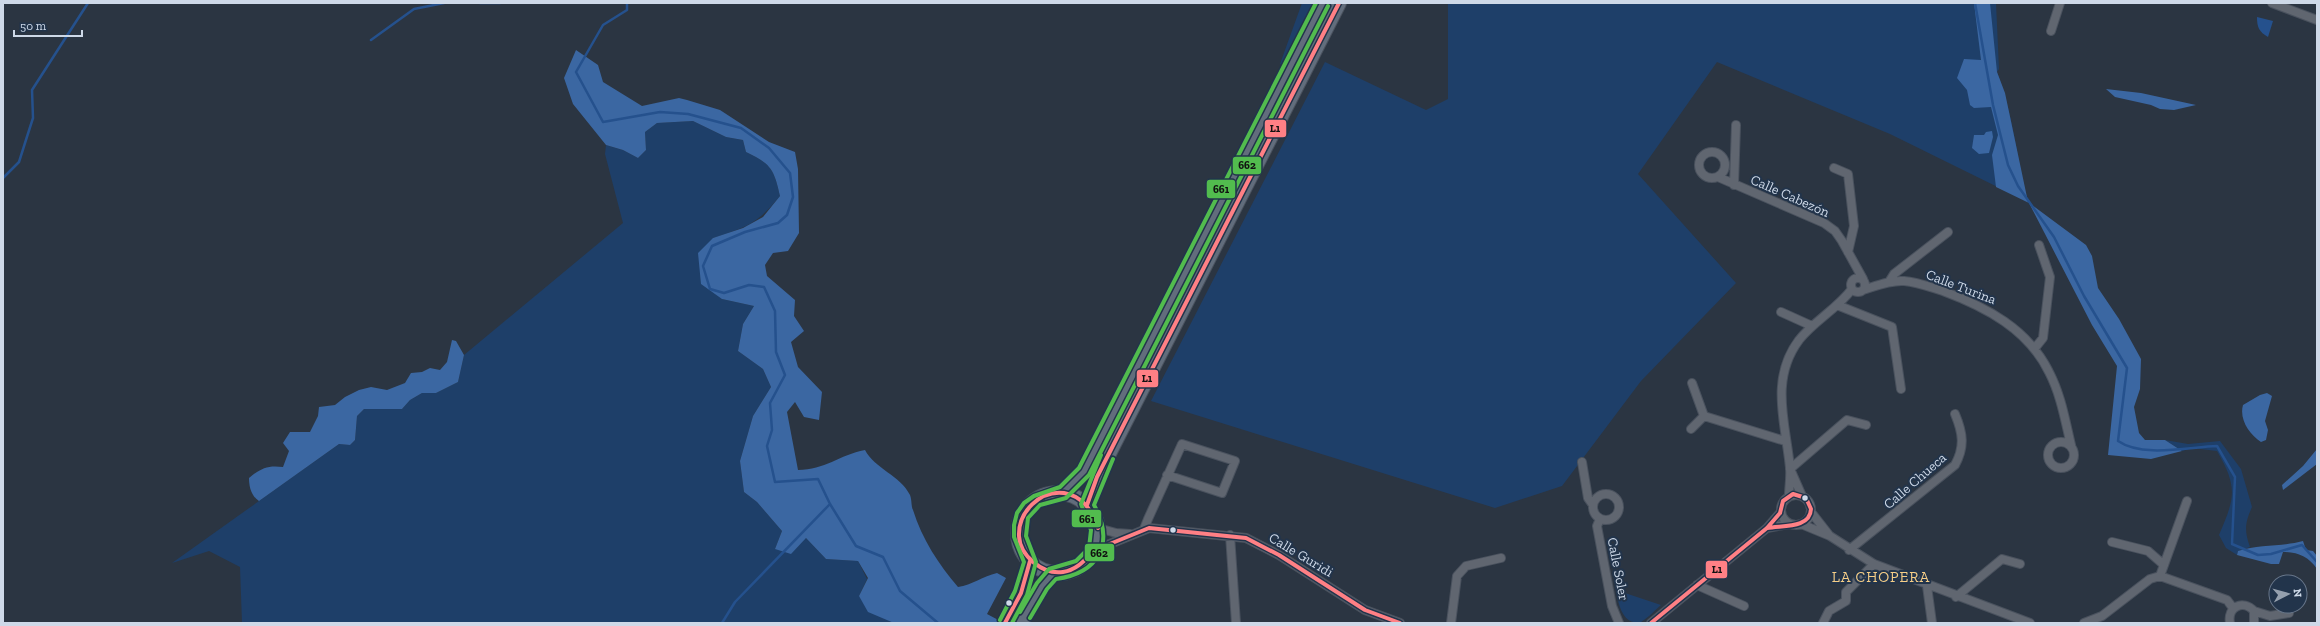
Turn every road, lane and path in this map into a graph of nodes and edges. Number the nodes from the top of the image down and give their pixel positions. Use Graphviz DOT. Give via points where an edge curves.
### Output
graph roads {
  1 [pos="1323,3"];
  2 [pos="1339,3"];
  3 [pos="2060,3"];
  4 [pos="2272,3"];
  5 [pos="2317,20"];
  6 [pos="2051,31"];
  7 [pos="1736,125"];
  8 [pos="1834,168"];
  9 [pos="1718,177"];
  10 [pos="1734,185"];
  11 [pos="1948,232"];
  12 [pos="2039,245"];
  13 [pos="1849,254"];
  14 [pos="1863,280"];
  15 [pos="1885,284"];
  16 [pos="1856,288"];
  17 [pos="1837,305"];
  18 [pos="1781,312"];
  19 [pos="1812,326"];
  20 [pos="2035,348"];
  21 [pos="1692,383"];
  22 [pos="1901,389"];
  23 [pos="1955,414"];
  24 [pos="1704,416"];
  25 [pos="1866,425"];
  26 [pos="1691,428"];
  27 [pos="1785,440"];
  28 [pos="2071,445"];
  29 [pos="1582,462"];
  30 [pos="1790,469"];
  31 [pos="1168,475"];
  32 [pos="1063,493"];
  33 [pos="1789,496"];
  34 [pos="1802,496"];
  35 [pos="2187,501"];
  36 [pos="1087,505"];
  37 [pos="1592,505"];
  38 [pos="1811,512"];
  39 [pos="1780,513"];
  40 [pos="1600,519"];
  41 [pos="1789,524"];
  42 [pos="1802,524"];
  43 [pos="1098,528"];
  44 [pos="1767,528"];
  45 [pos="1144,529"];
  46 [pos="1134,534"];
  47 [pos="1230,535"];
  48 [pos="1830,536"];
  49 [pos="2112,542"];
  50 [pos="1095,550"];
  51 [pos="1849,550"];
  52 [pos="1501,558"];
  53 [pos="1030,561"];
  54 [pos="1874,564"];
  55 [pos="2020,564"];
  56 [pos="2164,565"];
  57 [pos="1053,573"];
  58 [pos="2160,576"];
  59 [pos="1697,585"];
  60 [pos="1927,586"];
  61 [pos="1956,597"];
  62 [pos="1744,606"];
  63 [pos="2233,608"];
  64 [pos="2254,611"];
  65 [pos="2283,614"];
  66 [pos="1005,623"];
  67 [pos="1020,623"];
  68 [pos="1236,623"];
  69 [pos="1400,623"];
  70 [pos="1451,623"];
  71 [pos="1619,623"];
  72 [pos="1651,623"];
  73 [pos="1823,623"];
  74 [pos="1932,623"];
  75 [pos="2030,623"];
  76 [pos="2084,623"];
  77 [pos="2230,623"];
  78 [pos="2254,623"];
  1 -- 32 [label="highway" via="1084,472"];
  2 -- 36 [label="highway" via="1097,477"];
  3 -- 6 [label="street"];
  4 -- 5 [label="street"];
  7 -- 10 [label="street, Calle Cabezón"];
  8 -- 13 [label="street, Calle Cabezón" via="1848,174 1854,226"];
  9 -- 10 [label="street, Calle Cabezón"];
  10 -- 13 [label="street, Calle Cabezón" via="1824,223 1835,231"];
  11 -- 15 [label="street, Calle Turina"];
  12 -- 20 [label="street" via="2050,277 2043,338"];
  13 -- 14 [label="street, Calle Cabezón"];
  13 -- 16 [label="street, Calle Cabezón"];
  14 -- 15 [label="street, Calle Turina"];
  14 -- 16 [label="street" via="1865,286"];
  14 -- 16 [label="street" via="1856,278"];
  15 -- 16 [label="street, Calle Turina"];
  15 -- 20 [label="street, Calle Turina" via="1904,281 1926,285 1963,299 1998,315"];
  16 -- 17 [label="street"];
  17 -- 19 [label="street"];
  17 -- 22 [label="street" via="1892,327"];
  18 -- 19 [label="street"];
  19 -- 27 [label="street" via="1789,358 1782,379 1780,397"];
  20 -- 28 [label="street, Calle Turina" via="2049,372 2062,405"];
  21 -- 24 [label="street"];
  23 -- 51 [label="street, Calle Chueca" via="1960,427 1963,452 1956,465"];
  24 -- 26 [label="street"];
  24 -- 27 [label="street"];
  25 -- 30 [label="street" via="1847,420"];
  27 -- 30 [label="street"];
  29 -- 37 [label="street, Calle Soler" via="1588,498"];
  30 -- 33 [label="street"];
  30 -- 34 [label="street"];
  31 -- 31 [label="street" via="1182,444 1235,461 1222,493"];
  31 -- 45 [label="street"];
  32 -- 36 [label="highway" via="1076,497"];
  32 -- 53 [label="highway" via="1049,494 1036,500 1023,516 1018,536 1022,549"];
  33 -- 34 [label="street"];
  33 -- 39 [label="street" via="1783,501"];
  34 -- 38 [label="street" via="1809,502"];
  35 -- 56 [label="street"];
  36 -- 43 [label="highway"];
  37 -- 40 [label="street, Calle Soler"];
  37 -- 40 [label="street, Calle Soler" via="1602,494 1616,498 1619,508 1614,517"];
  38 -- 42 [label="street"];
  38 -- 48 [label="street"];
  39 -- 41 [label="street"];
  39 -- 44 [label="street"];
  40 -- 71 [label="street, Calle Soler" via="1597,526 1612,606"];
  41 -- 42 [label="street"];
  41 -- 44 [label="street"];
  42 -- 48 [label="street"];
  43 -- 46 [label="street, Calle Guridi" via="1116,534"];
  43 -- 50 [label="highway"];
  44 -- 59 [label="street"];
  45 -- 46 [label="street, Calle Guridi"];
  45 -- 47 [label="street, Calle Guridi"];
  46 -- 50 [label="street, Calle Guridi"];
  47 -- 68 [label="street"];
  47 -- 69 [label="street, Calle Guridi" via="1246,538 1279,554 1365,610"];
  48 -- 51 [label="street"];
  49 -- 56 [label="street" via="2148,551"];
  50 -- 57 [label="highway" via="1078,568"];
  51 -- 54 [label="street"];
  52 -- 70 [label="street" via="1466,566 1457,576"];
  53 -- 57 [label="highway" via="1036,567"];
  53 -- 66 [label="highway" via="1020,593"];
  54 -- 60 [label="street"];
  54 -- 73 [label="street" via="1846,592 1846,601 1829,611"];
  55 -- 61 [label="street" via="2002,559"];
  56 -- 58 [label="street"];
  57 -- 67 [label="highway" via="1042,586"];
  58 -- 63 [label="street" via="2227,600"];
  58 -- 76 [label="street" via="2150,579 2102,616"];
  59 -- 62 [label="street"];
  59 -- 72 [label="street"];
  60 -- 61 [label="street"];
  60 -- 74 [label="street"];
  61 -- 75 [label="street"];
  63 -- 64 [label="street" via="2246,605"];
  63 -- 77 [label="street"];
  64 -- 65 [label="street" via="2270,616"];
  64 -- 78 [label="street"];
}
